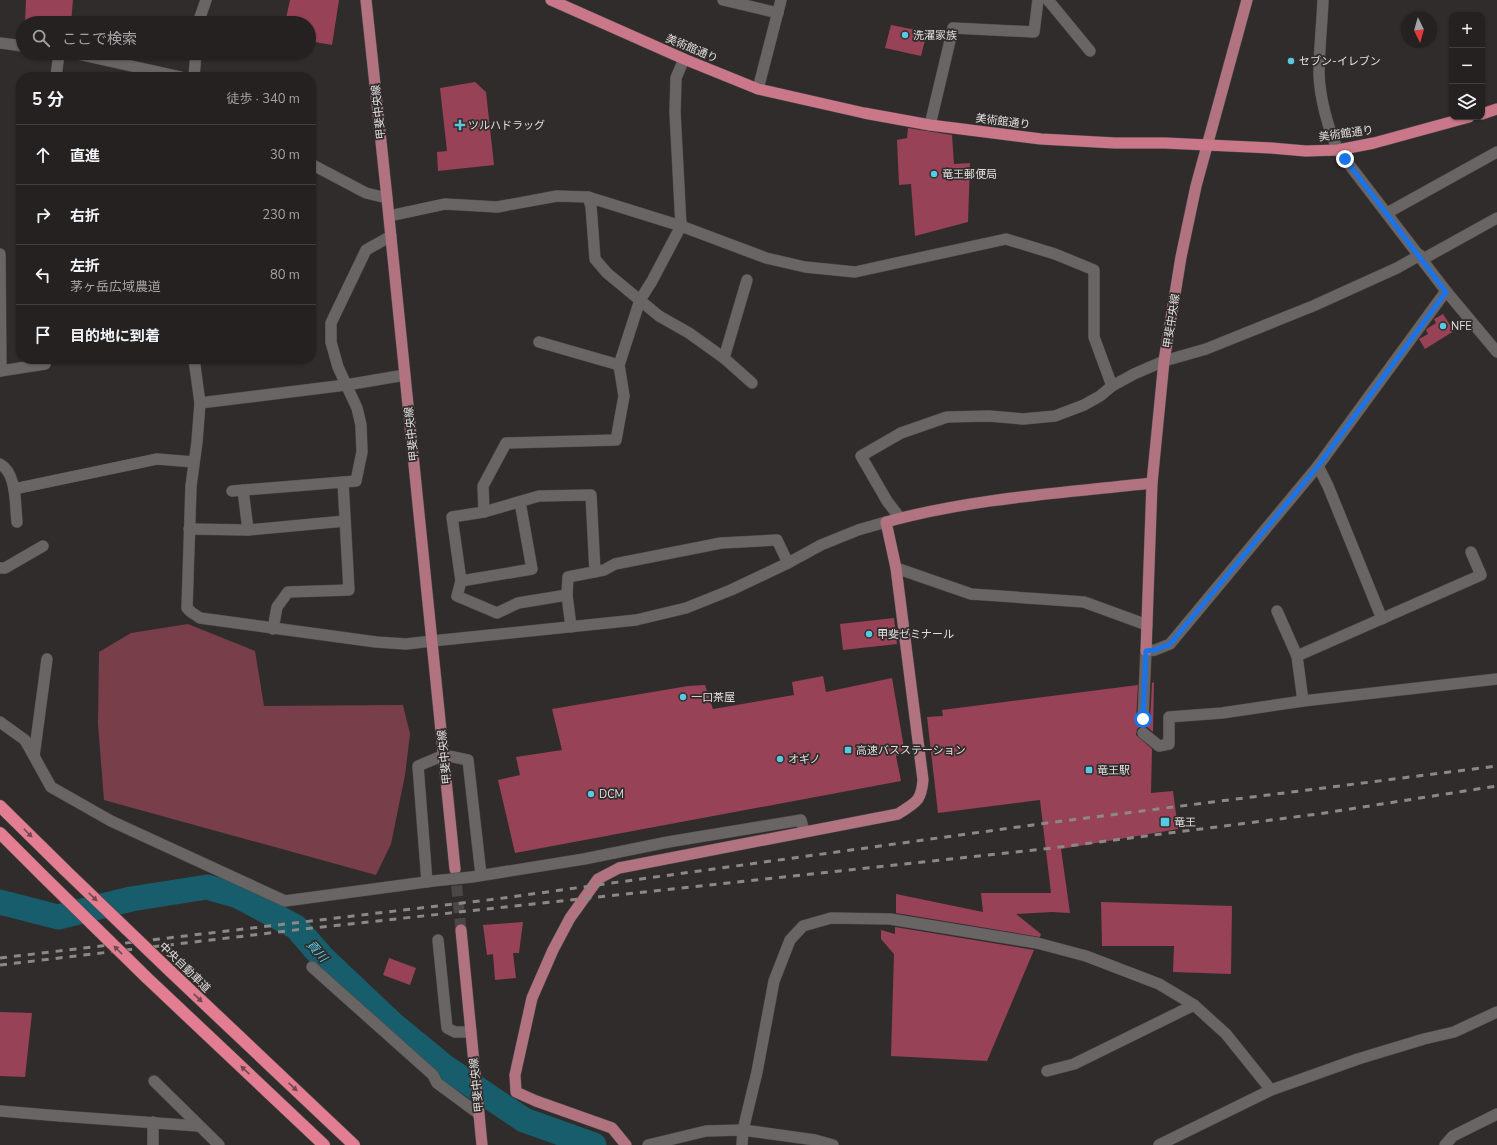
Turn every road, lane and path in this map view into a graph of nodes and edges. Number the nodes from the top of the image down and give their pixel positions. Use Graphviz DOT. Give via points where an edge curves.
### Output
graph roads {
  1 [pos="206,0"];
  2 [pos="366,0"];
  3 [pos="551,0"];
  4 [pos="723,0"];
  5 [pos="782,0"];
  6 [pos="1038,0"];
  7 [pos="1048,0"];
  8 [pos="1247,0"];
  9 [pos="1323,0"];
  10 [pos="778,14"];
  11 [pos="200,16"];
  12 [pos="0,43"];
  13 [pos="16,45"];
  14 [pos="1090,50"];
  15 [pos="684,59"];
  16 [pos="58,60"];
  17 [pos="104,60"];
  18 [pos="195,60"];
  19 [pos="57,72"];
  20 [pos="158,72"];
  21 [pos="194,72"];
  22 [pos="758,89"];
  23 [pos="1497,110"];
  24 [pos="1485,113"];
  25 [pos="1458,120"];
  26 [pos="930,125"];
  27 [pos="1207,145"];
  28 [pos="1338,150"];
  29 [pos="1497,152"];
  30 [pos="316,167"];
  31 [pos="588,197"];
  32 [pos="387,198"];
  33 [pos="1387,213"];
  34 [pos="388,216"];
  35 [pos="1497,218"];
  36 [pos="681,226"];
  37 [pos="391,236"];
  38 [pos="0,254"];
  39 [pos="1421,257"];
  40 [pos="747,280"];
  41 [pos="1446,292"];
  42 [pos="640,300"];
  43 [pos="539,342"];
  44 [pos="1497,352"];
  45 [pos="724,358"];
  46 [pos="1164,361"];
  47 [pos="45,364"];
  48 [pos="195,364"];
  49 [pos="619,365"];
  50 [pos="1,371"];
  51 [pos="405,375"];
  52 [pos="752,384"];
  53 [pos="346,385"];
  54 [pos="1112,386"];
  55 [pos="200,404"];
  56 [pos="194,462"];
  57 [pos="0,464"];
  58 [pos="1318,466"];
  59 [pos="343,482"];
  60 [pos="1152,483"];
  61 [pos="14,489"];
  62 [pos="520,502"];
  63 [pos="484,512"];
  64 [pos="900,518"];
  65 [pos="345,521"];
  66 [pos="17,522"];
  67 [pos="886,522"];
  68 [pos="189,529"];
  69 [pos="248,530"];
  70 [pos="43,546"];
  71 [pos="1472,552"];
  72 [pos="788,563"];
  73 [pos="0,568"];
  74 [pos="896,568"];
  75 [pos="595,572"];
  76 [pos="461,581"];
  77 [pos="567,595"];
  78 [pos="1277,610"];
  79 [pos="1382,619"];
  80 [pos="1147,625"];
  81 [pos="572,627"];
  82 [pos="274,629"];
  83 [pos="432,640"];
  84 [pos="1146,651"];
  85 [pos="1297,656"];
  86 [pos="47,659"];
  87 [pos="1497,679"];
  88 [pos="1303,701"];
  89 [pos="1143,719"];
  90 [pos="0,722"];
  91 [pos="1143,733"];
  92 [pos="444,755"];
  93 [pos="34,756"];
  94 [pos="0,806"];
  95 [pos="804,832"];
  96 [pos="0,833"];
  97 [pos="454,869"];
  98 [pos="476,876"];
  99 [pos="430,881"];
  100 [pos="461,930"];
  101 [pos="438,940"];
  102 [pos="312,967"];
  103 [pos="1194,1005"];
  104 [pos="1497,1012"];
  105 [pos="471,1035"];
  106 [pos="1047,1071"];
  107 [pos="154,1081"];
  108 [pos="1271,1090"];
  109 [pos="0,1111"];
  110 [pos="479,1114"];
  111 [pos="1497,1114"];
  112 [pos="153,1122"];
  113 [pos="198,1126"];
  114 [pos="743,1130"];
  115 [pos="153,1145"];
  116 [pos="219,1145"];
  117 [pos="324,1145"];
  118 [pos="354,1145"];
  119 [pos="482,1145"];
  120 [pos="626,1145"];
  121 [pos="648,1145"];
  122 [pos="742,1145"];
  123 [pos="833,1145"];
  124 [pos="1159,1145"];
  125 [pos="1445,1145"];
  1 -- 11 [label="street"];
  2 -- 32 [label="main road, 甲斐中央線"];
  3 -- 15 [label="highway, 美術館通り"];
  4 -- 10 [label="street"];
  5 -- 10 [label="street"];
  6 -- 26 [label="street" via="1034,32 953,28"];
  7 -- 14 [label="street"];
  8 -- 27 [label="main road, 甲斐中央線"];
  9 -- 28 [label="street" via="1319,75 1331,135"];
  10 -- 22 [label="street"];
  12 -- 13 [label="street"];
  15 -- 22 [label="highway, 美術館通り"];
  15 -- 36 [label="street" via="676,78 675,112"];
  16 -- 19 [label="street"];
  17 -- 20 [label="street"];
  18 -- 21 [label="street"];
  22 -- 26 [label="highway, 美術館通り"];
  23 -- 24 [label="highway"];
  25 -- 28 [label="highway, 美術館通り"];
  26 -- 27 [label="highway, 美術館通り" via="1041,139"];
  27 -- 28 [label="highway, 美術館通り" via="1306,151"];
  27 -- 46 [label="main road, 甲斐中央線" via="1181,257"];
  28 -- 33 [label="street"];
  29 -- 33 [label="street"];
  30 -- 32 [label="street" via="366,193"];
  31 -- 34 [label="street" via="557,196 497,207 445,204"];
  31 -- 36 [label="street"];
  31 -- 42 [label="street" via="595,259 607,273"];
  32 -- 34 [label="main road, 甲斐中央線"];
  33 -- 39 [label="street"];
  34 -- 37 [label="main road, 甲斐中央線"];
  35 -- 39 [label="street"];
  36 -- 42 [label="street"];
  36 -- 54 [label="street" via="766,258 805,267 855,272 1006,239 1055,254 1094,270 1094,337"];
  37 -- 51 [label="main road, 甲斐中央線"];
  37 -- 53 [label="street" via="366,250 331,323 331,342"];
  38 -- 50 [label="street"];
  39 -- 41 [label="street"];
  39 -- 46 [label="street" via="1313,306 1206,349"];
  40 -- 45 [label="street"];
  41 -- 44 [label="street"];
  41 -- 58 [label="street"];
  42 -- 45 [label="street" via="659,316 690,333"];
  42 -- 49 [label="street"];
  43 -- 49 [label="street"];
  45 -- 52 [label="street"];
  46 -- 54 [label="street"];
  46 -- 60 [label="main road, 甲斐中央線"];
  47 -- 50 [label="street"];
  48 -- 55 [label="street"];
  49 -- 63 [label="street" via="624,396 616,440 506,443 483,486"];
  51 -- 53 [label="street"];
  51 -- 83 [label="main road, 甲斐中央線"];
  53 -- 55 [label="street"];
  53 -- 59 [label="street" via="357,408 361,425 362,452 356,481"];
  54 -- 64 [label="street" via="1084,405 1055,416 1023,419 989,416 947,417 901,433 861,456"];
  55 -- 56 [label="street"];
  56 -- 61 [label="street" via="157,459"];
  56 -- 68 [label="street"];
  57 -- 61 [label="street" via="12,476"];
  58 -- 79 [label="street"];
  58 -- 84 [label="street" via="1170,644"];
  59 -- 65 [label="street"];
  59 -- 69 [label="street" via="237,491"];
  60 -- 64 [label="main road" via="988,502"];
  60 -- 80 [label="main road, 甲斐中央線"];
  61 -- 66 [label="street"];
  62 -- 63 [label="street"];
  62 -- 75 [label="street" via="539,496 591,495"];
  62 -- 76 [label="street" via="532,569"];
  63 -- 76 [label="street" via="452,517"];
  64 -- 67 [label="main road"];
  65 -- 69 [label="street"];
  65 -- 82 [label="street" via="349,590 288,592 277,608"];
  67 -- 72 [label="street" via="821,545"];
  67 -- 74 [label="main road"];
  68 -- 69 [label="street"];
  68 -- 82 [label="street" via="187,608 200,618"];
  70 -- 73 [label="street" via="6,568"];
  71 -- 79 [label="street" via="1481,575"];
  72 -- 75 [label="street" via="777,540 721,543 615,564"];
  72 -- 81 [label="street" via="732,590 686,608 636,620"];
  74 -- 80 [label="street" via="970,594 1084,602"];
  74 -- 95 [label="main road" via="923,780 922,794 916,802 898,814"];
  75 -- 77 [label="street" via="568,577"];
  76 -- 77 [label="street" via="457,596 497,612 518,603"];
  77 -- 81 [label="street"];
  78 -- 85 [label="street"];
  79 -- 85 [label="street"];
  80 -- 84 [label="main road, 甲斐中央線"];
  81 -- 83 [label="street"];
  82 -- 83 [label="street" via="376,642 406,644"];
  83 -- 92 [label="main road, 甲斐中央線"];
  84 -- 89 [label="street"];
  85 -- 88 [label="street"];
  86 -- 93 [label="street"];
  87 -- 88 [label="street"];
  88 -- 91 [label="street" via="1222,713 1169,717 1169,744 1158,746"];
  90 -- 93 [label="street" via="25,740"];
  92 -- 97 [label="main road, 甲斐中央線"];
  92 -- 98 [label="street" via="468,760"];
  92 -- 99 [label="street" via="418,766"];
  93 -- 99 [label="street" via="51,787 111,822 284,901"];
  94 -- 118 [label="highway, 中央自動車道, one-way, bridge"];
  95 -- 98 [label="street" via="801,820"];
  95 -- 120 [label="main road" via="620,868 598,878 570,918 532,998 515,1075 516,1092 536,1102 612,1128"];
  117 -- 96 [label="highway, one-way, bridge" via="146,978"];
  98 -- 99 [label="street, bridge"];
  100 -- 105 [label="main road, 甲斐中央線"];
  101 -- 105 [label="street" via="447,1028"];
  102 -- 110 [label="street" via="433,1075 437,1083"];
  103 -- 106 [label="street" via="1074,1064"];
  103 -- 108 [label="street" via="1226,1034"];
  103 -- 114 [label="street" via="1159,984 1086,956 1037,943 890,919 831,918 803,926 790,940 774,981"];
  104 -- 108 [label="street" via="1454,1032 1358,1059"];
  105 -- 110 [label="main road, 甲斐中央線"];
  107 -- 113 [label="street"];
  108 -- 124 [label="street"];
  109 -- 112 [label="street"];
  110 -- 119 [label="main road, 甲斐中央線"];
  111 -- 125 [label="street" via="1453,1136"];
  112 -- 113 [label="street"];
  112 -- 115 [label="street"];
  113 -- 116 [label="street"];
  114 -- 121 [label="street" via="706,1131"];
  114 -- 122 [label="street"];
  114 -- 123 [label="street" via="816,1140"];
}
